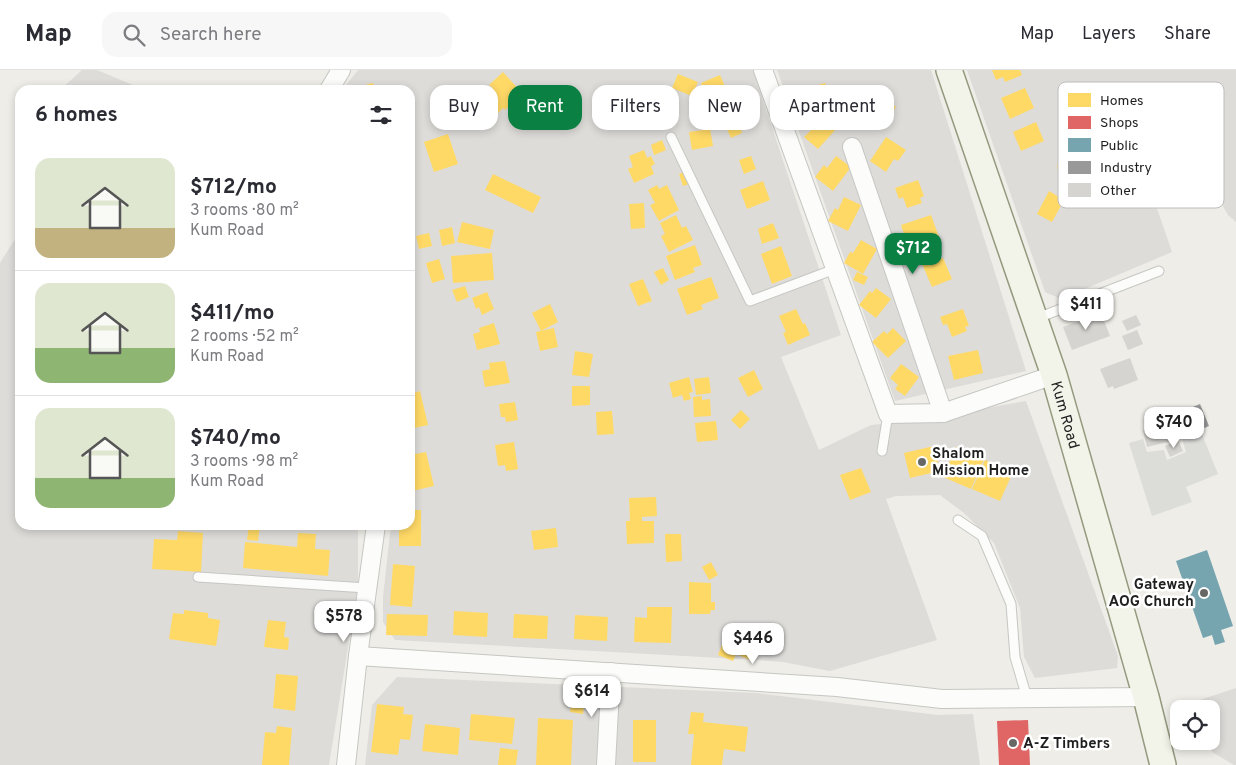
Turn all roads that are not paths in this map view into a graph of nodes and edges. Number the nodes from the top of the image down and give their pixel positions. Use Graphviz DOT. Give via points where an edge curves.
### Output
graph roads {
  1 [pos="341,70"];
  2 [pos="763,70"];
  3 [pos="949,70"];
  4 [pos="332,85"];
  5 [pos="671,137"];
  6 [pos="852,147"];
  7 [pos="835,269"];
  8 [pos="1159,271"];
  9 [pos="1035,320"];
  10 [pos="1054,375"];
  11 [pos="943,413"];
  12 [pos="888,414"];
  13 [pos="882,451"];
  14 [pos="958,520"];
  15 [pos="375,530"];
  16 [pos="198,577"];
  17 [pos="367,588"];
  18 [pos="358,656"];
  19 [pos="611,672"];
  20 [pos="1146,697"];
  21 [pos="1027,698"];
  22 [pos="346,765"];
  23 [pos="606,765"];
  24 [pos="1163,765"];
  1 -- 4 [label="street"];
  2 -- 7 [label="street"];
  3 -- 9 [label="street, Kum Road"];
  5 -- 7 [label="lane" via="750,301"];
  6 -- 11 [label="street"];
  7 -- 12 [label="street"];
  8 -- 9 [label="lane"];
  9 -- 10 [label="street, Kum Road"];
  10 -- 11 [label="street"];
  10 -- 20 [label="street, Kum Road"];
  11 -- 12 [label="street"];
  12 -- 13 [label="lane"];
  14 -- 21 [label="lane" via="982,536 1011,604 1015,657"];
  15 -- 17 [label="street"];
  16 -- 17 [label="lane"];
  17 -- 18 [label="street"];
  18 -- 19 [label="street"];
  18 -- 22 [label="street"];
  19 -- 21 [label="street" via="837,687 942,699"];
  19 -- 23 [label="street"];
  20 -- 21 [label="street"];
  20 -- 24 [label="street, Kum Road"];
}
